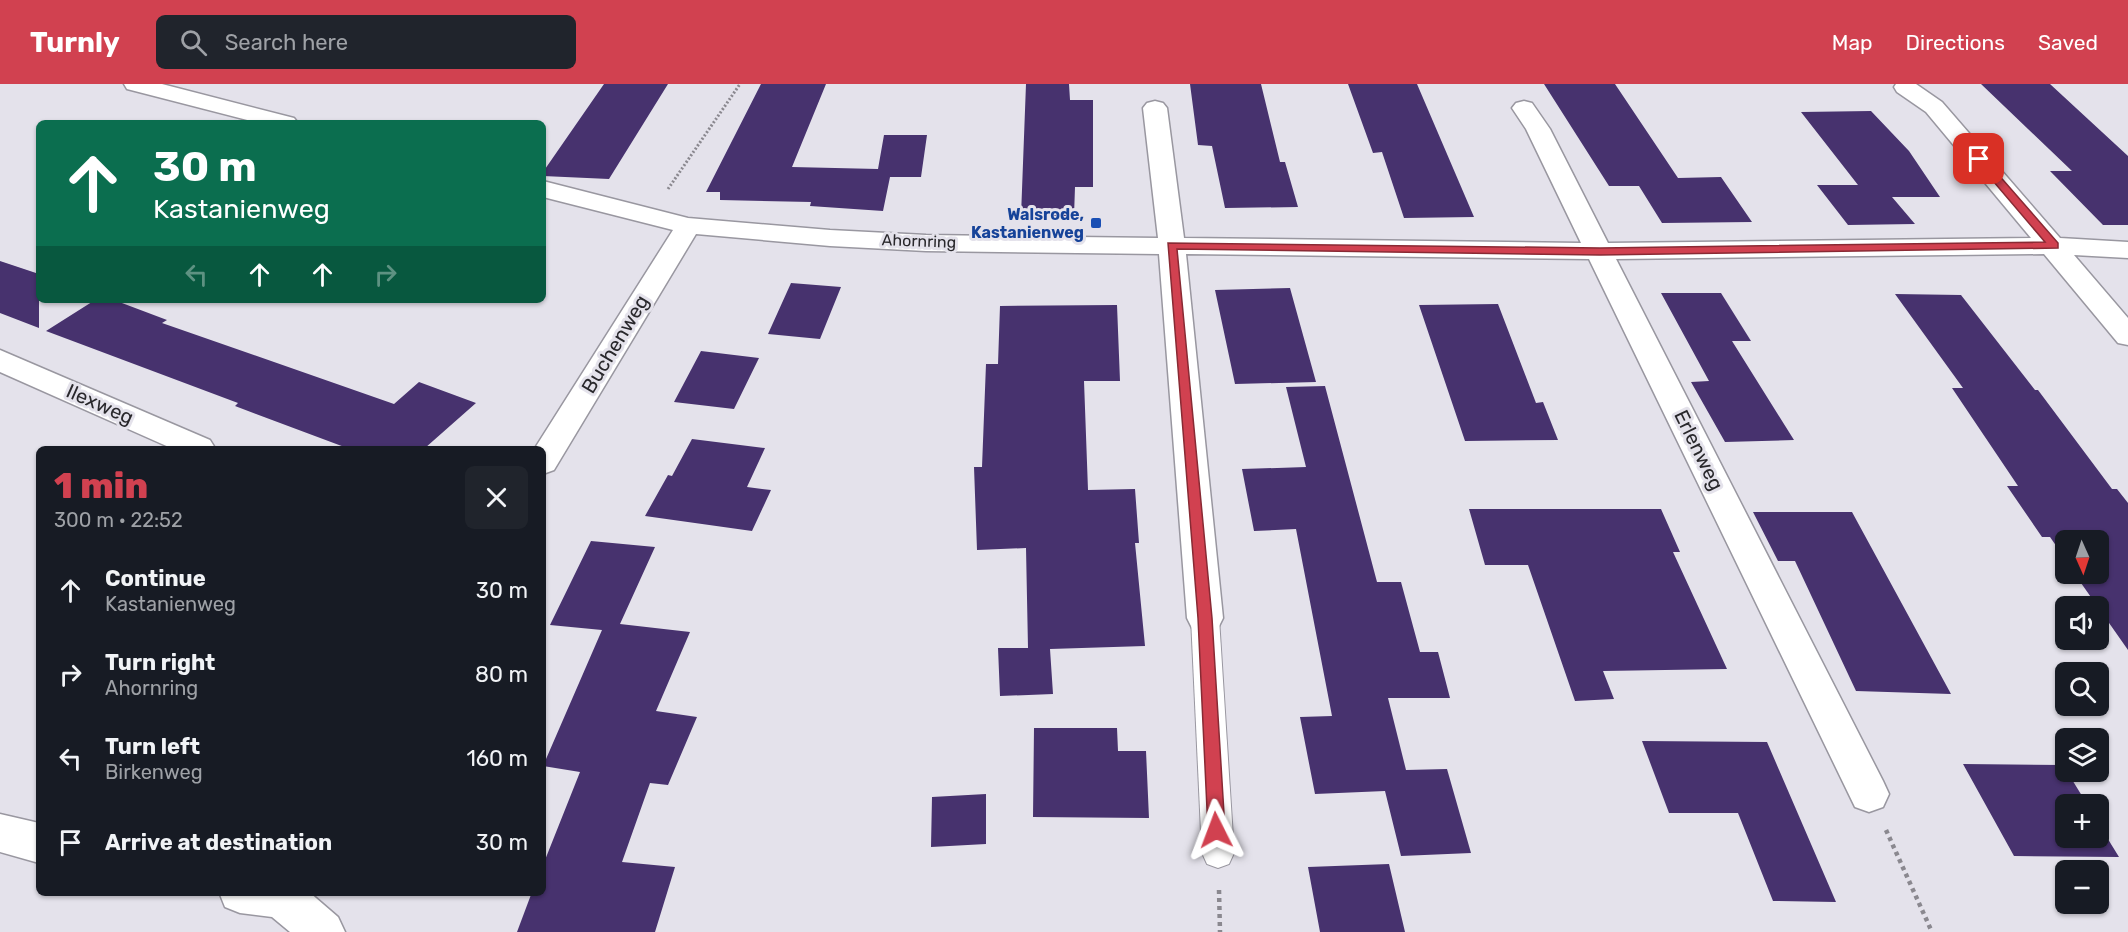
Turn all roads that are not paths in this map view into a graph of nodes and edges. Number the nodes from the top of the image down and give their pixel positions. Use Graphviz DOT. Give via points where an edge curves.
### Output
graph roads {
  1 [pos="135,84"];
  2 [pos="1905,87"];
  3 [pos="1155,108"];
  4 [pos="1524,108"];
  5 [pos="274,120"];
  6 [pos="546,190"];
  7 [pos="688,226"];
  8 [pos="1172,245"];
  9 [pos="2054,246"];
  10 [pos="2128,250"];
  11 [pos="1600,251"];
  12 [pos="2128,336"];
  13 [pos="0,360"];
  14 [pos="195,446"];
  15 [pos="546,457"];
  16 [pos="1205,618"];
  17 [pos="1869,794"];
  18 [pos="0,833"];
  19 [pos="36,842"];
  20 [pos="1218,853"];
  21 [pos="283,896"];
  22 [pos="323,932"];
  1 -- 5 [label="street"];
  2 -- 9 [label="street" via="1934,106"];
  3 -- 8 [label="street"];
  4 -- 11 [label="street, Erlenweg"];
  6 -- 7 [label="street, Ahornring"];
  7 -- 8 [label="street, Ahornring" via="926,243"];
  7 -- 15 [label="street, Buchenweg"];
  8 -- 11 [label="street, Ahornring"];
  8 -- 16 [label="street"];
  9 -- 10 [label="street, Ahornring"];
  9 -- 11 [label="street, Ahornring"];
  9 -- 12 [label="street"];
  11 -- 17 [label="street, Erlenweg"];
  13 -- 14 [label="street, Ilexweg"];
  16 -- 20 [label="lane"];
  18 -- 19 [label="street"];
  21 -- 22 [label="street"];
}
